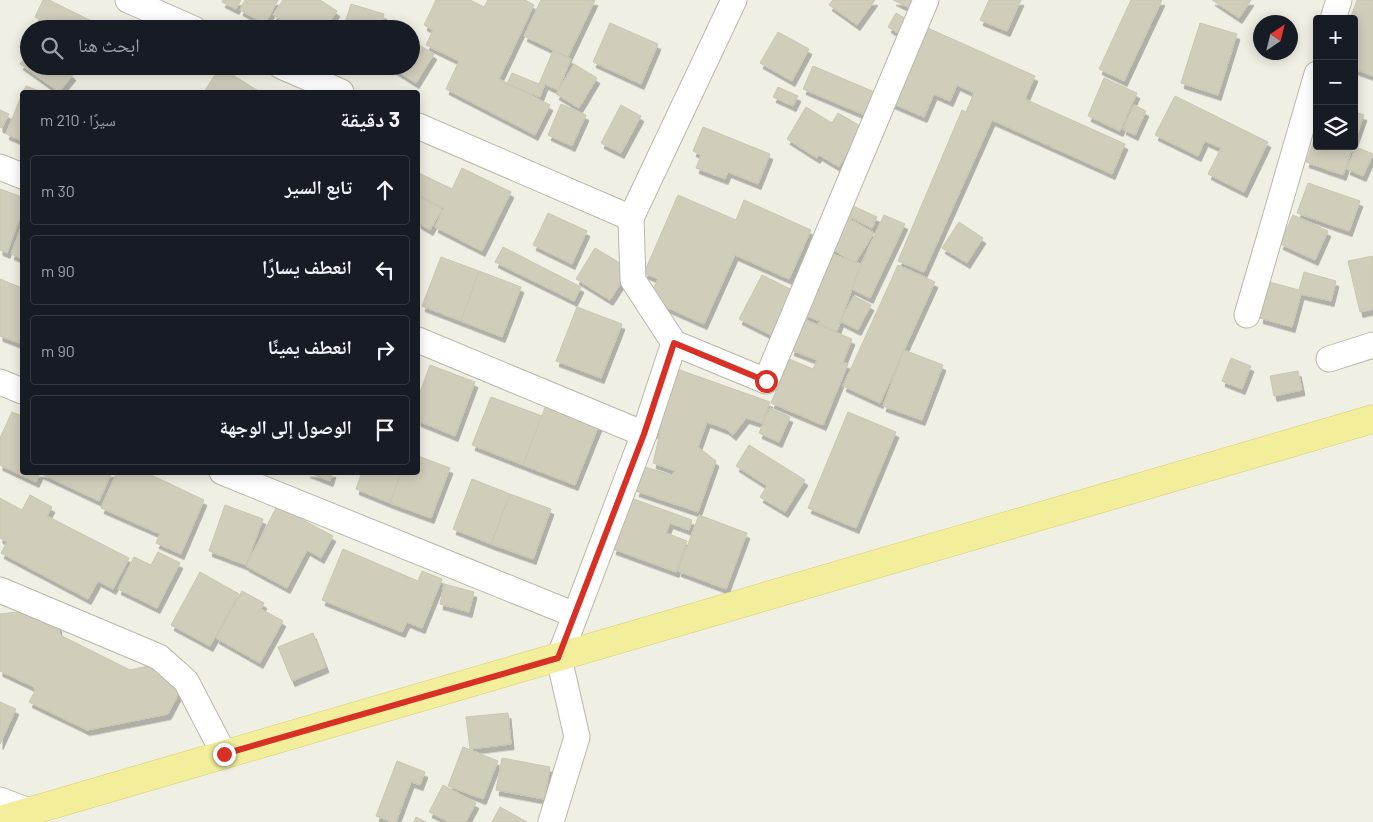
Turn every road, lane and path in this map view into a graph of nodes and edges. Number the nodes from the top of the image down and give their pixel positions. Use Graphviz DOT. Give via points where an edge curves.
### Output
graph roads {
  1 [pos="128,0"];
  2 [pos="734,0"];
  3 [pos="926,0"];
  4 [pos="1339,0"];
  5 [pos="1334,15"];
  6 [pos="174,20"];
  7 [pos="302,75"];
  8 [pos="1313,88"];
  9 [pos="336,90"];
  10 [pos="420,127"];
  11 [pos="0,167"];
  12 [pos="20,175"];
  13 [pos="631,218"];
  14 [pos="1247,316"];
  15 [pos="420,341"];
  16 [pos="674,343"];
  17 [pos="1373,345"];
  18 [pos="1329,359"];
  19 [pos="0,382"];
  20 [pos="20,390"];
  21 [pos="1373,419"];
  22 [pos="644,434"];
  23 [pos="229,475"];
  24 [pos="0,590"];
  25 [pos="575,615"];
  26 [pos="558,658"];
  27 [pos="224,754"];
  28 [pos="0,800"];
  29 [pos="29,811"];
  30 [pos="0,820"];
  31 [pos="551,822"];
  1 -- 6 [label="street"];
  2 -- 13 [label="street"];
  3 -- 16 [label="street" via="766,381"];
  4 -- 5 [label="street"];
  7 -- 9 [label="street"];
  8 -- 14 [label="street"];
  10 -- 13 [label="street"];
  11 -- 12 [label="street"];
  13 -- 16 [label="street" via="633,280"];
  15 -- 22 [label="street"];
  16 -- 22 [label="street"];
  17 -- 18 [label="street"];
  19 -- 20 [label="street"];
  21 -- 26 [label="main road"];
  22 -- 25 [label="street"];
  23 -- 25 [label="street"];
  24 -- 27 [label="street" via="159,657 186,681"];
  25 -- 26 [label="street"];
  26 -- 27 [label="main road"];
  26 -- 31 [label="street" via="577,737"];
  27 -- 29 [label="main road"];
  28 -- 29 [label="street"];
  29 -- 30 [label="main road"];
}
